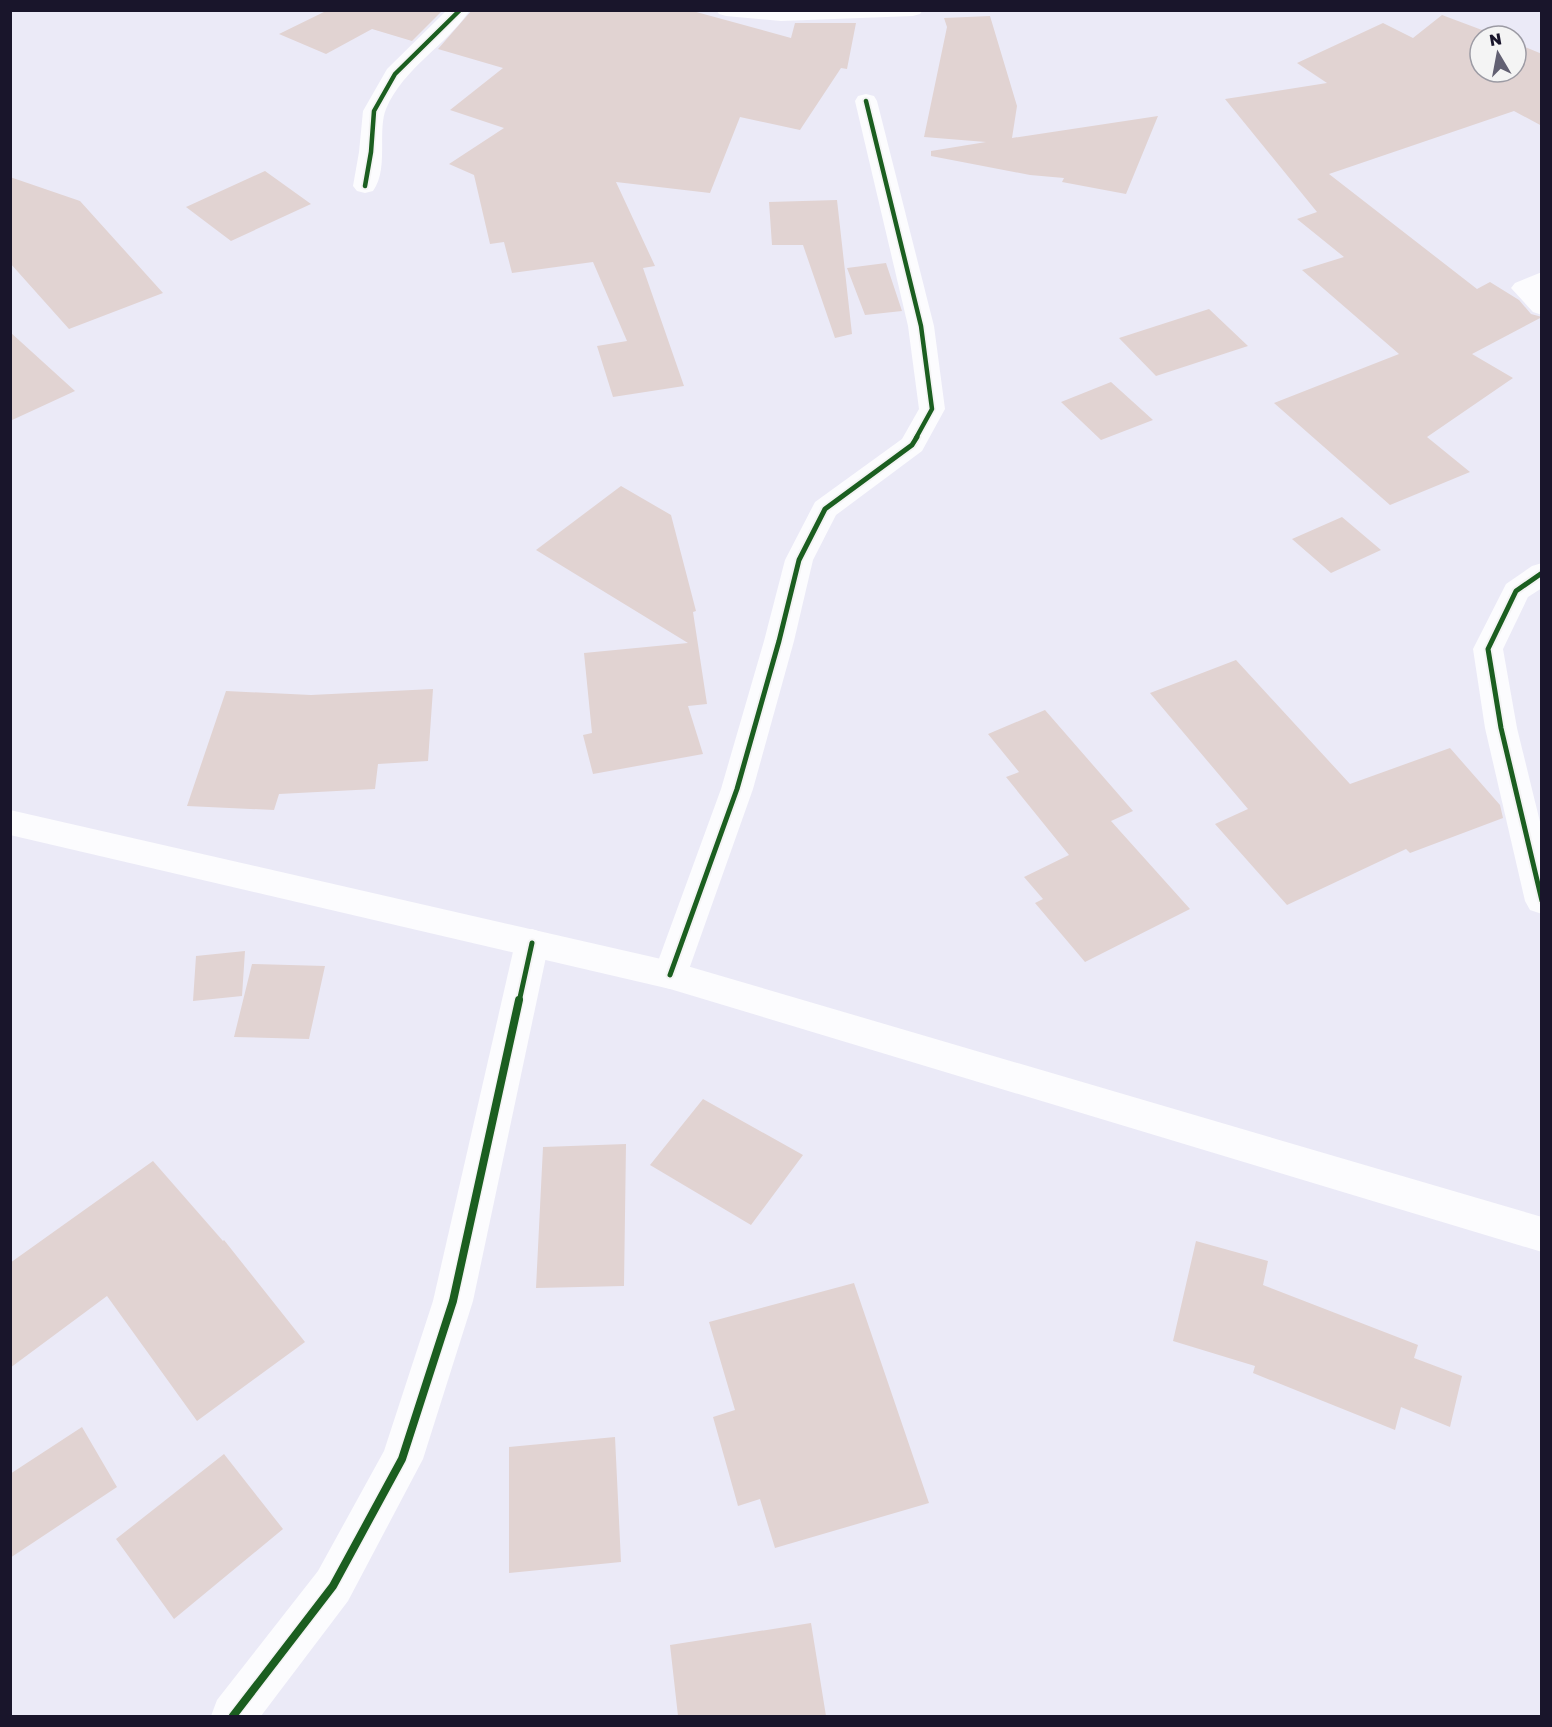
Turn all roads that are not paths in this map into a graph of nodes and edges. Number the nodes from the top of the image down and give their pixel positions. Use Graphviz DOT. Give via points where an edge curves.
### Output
graph roads {
  1 [pos="460,10"];
  2 [pos="726,10"];
  3 [pos="913,10"];
  4 [pos="866,101"];
  5 [pos="365,186"];
  6 [pos="1542,279"];
  7 [pos="1542,307"];
  8 [pos="1542,573"];
  9 [pos="10,822"];
  10 [pos="1542,901"];
  11 [pos="532,943"];
  12 [pos="670,975"];
  13 [pos="1542,1235"];
  14 [pos="233,1716"];
  1 -- 5 [label="street" via="395,74 374,111"];
  2 -- 3 [label="street" via="781,15"];
  4 -- 12 [label="street" via="921,326 932,409 912,445 825,509 799,560 737,789"];
  6 -- 7 [label="street" via="1524,288"];
  8 -- 10 [label="street" via="1516,591 1488,649 1501,728"];
  9 -- 11 [label="street"];
  11 -- 12 [label="street"];
  11 -- 14 [label="street" via="453,1300 402,1459 333,1586"];
  12 -- 13 [label="street"];
}
